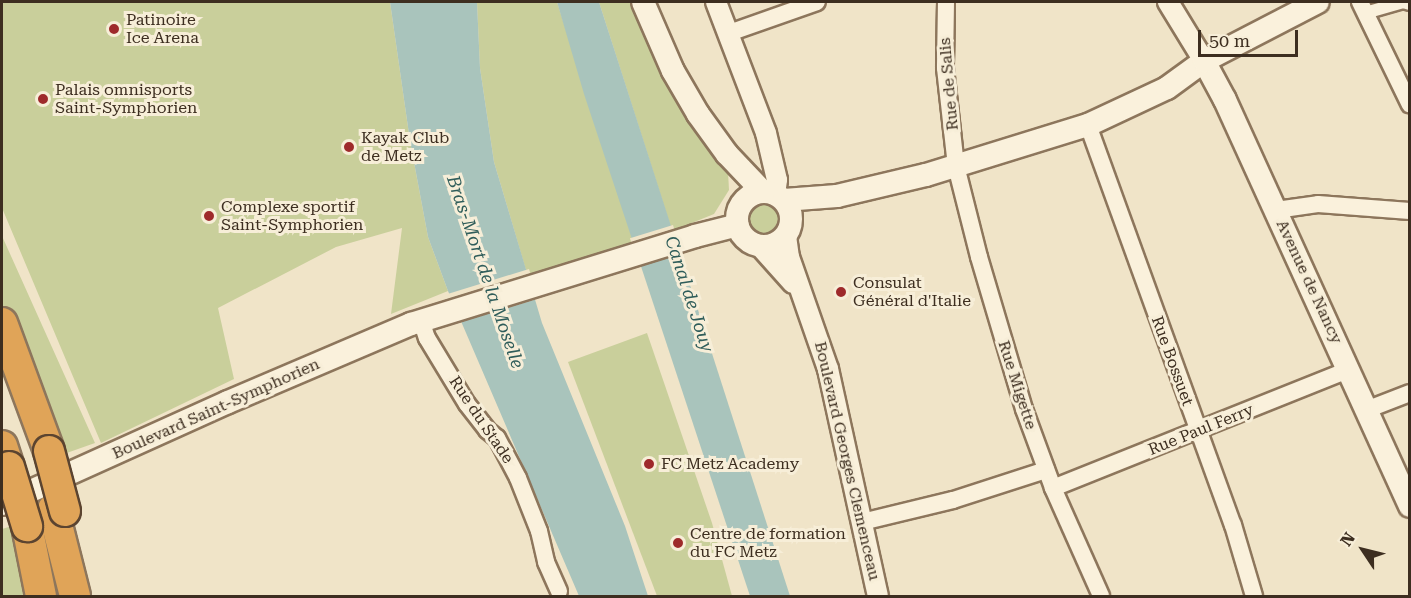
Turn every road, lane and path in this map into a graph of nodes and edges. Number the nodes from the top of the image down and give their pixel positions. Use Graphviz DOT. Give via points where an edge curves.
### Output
graph roads {
  1 [pos="643,2"];
  2 [pos="716,2"];
  3 [pos="817,2"];
  4 [pos="946,2"];
  5 [pos="1168,2"];
  6 [pos="1318,2"];
  7 [pos="1410,4"];
  8 [pos="1362,7"];
  9 [pos="729,33"];
  10 [pos="1204,61"];
  11 [pos="1410,105"];
  12 [pos="1088,125"];
  13 [pos="727,154"];
  14 [pos="956,166"];
  15 [pos="743,203"];
  16 [pos="780,208"];
  17 [pos="1276,210"];
  18 [pos="1410,211"];
  19 [pos="738,225"];
  20 [pos="759,245"];
  21 [pos="801,293"];
  22 [pos="426,319"];
  23 [pos="2,323"];
  24 [pos="2,360"];
  25 [pos="1348,370"];
  26 [pos="1410,393"];
  27 [pos="1366,410"];
  28 [pos="1197,431"];
  29 [pos="44,453"];
  30 [pos="5,456"];
  31 [pos="1046,470"];
  32 [pos="1053,488"];
  33 [pos="2,504"];
  34 [pos="1410,506"];
  35 [pos="862,522"];
  36 [pos="559,591"];
  37 [pos="75,596"];
  38 [pos="41,597"];
  39 [pos="878,597"];
  40 [pos="1101,597"];
  41 [pos="1254,597"];
  1 -- 13 [label="main road" via="673,71"];
  2 -- 9 [label="street, Boulevard Georges Clemenceau"];
  3 -- 9 [label="street"];
  4 -- 14 [label="street, Rue de Salis" via="945,68"];
  5 -- 10 [label="street"];
  6 -- 10 [label="main road"];
  7 -- 8 [label="street"];
  8 -- 11 [label="street"];
  9 -- 16 [label="street, Boulevard Georges Clemenceau" via="765,133"];
  10 -- 12 [label="main road" via="1167,88"];
  10 -- 17 [label="main road, Avenue de Nancy"];
  12 -- 14 [label="main road"];
  12 -- 28 [label="street, Rue Bossuet"];
  13 -- 15 [label="main road"];
  13 -- 16 [label="main road"];
  14 -- 16 [label="main road"];
  14 -- 31 [label="street, Rue Migette" via="999,327"];
  15 -- 16 [label="main road" via="748,197"];
  15 -- 19 [label="main road"];
  16 -- 20 [label="main road" via="776,243"];
  16 -- 21 [label="street, Boulevard Georges Clemenceau"];
  17 -- 18 [label="street" via="1318,204"];
  17 -- 25 [label="main road, Avenue de Nancy"];
  19 -- 20 [label="main road" via="746,238"];
  19 -- 22 [label="main road, Boulevard Saint-Symphorien"];
  20 -- 21 [label="street, Boulevard Georges Clemenceau"];
  21 -- 35 [label="street, Boulevard Georges Clemenceau" via="828,369"];
  22 -- 33 [label="main road, Boulevard Saint-Symphorien" via="228,402"];
  22 -- 36 [label="street, Rue du Stade" via="427,338 467,404 496,438 518,478"];
  23 -- 29 [label="highway"];
  24 -- 29 [label="highway"];
  25 -- 27 [label="main road, Avenue de Nancy"];
  25 -- 28 [label="street, Rue Paul Ferry"];
  26 -- 27 [label="street"];
  27 -- 34 [label="main road, Avenue de Nancy"];
  28 -- 32 [label="street, Rue Paul Ferry"];
  28 -- 41 [label="street, Rue Bossuet" via="1242,552"];
  29 -- 37 [label="highway, bridge" via="80,577"];
  30 -- 38 [label="highway, bridge" via="27,526"];
  31 -- 32 [label="street, Rue Migette"];
  31 -- 35 [label="street" via="953,500"];
  32 -- 40 [label="street, Rue Migette"];
  35 -- 39 [label="street, Boulevard Georges Clemenceau"];
}
